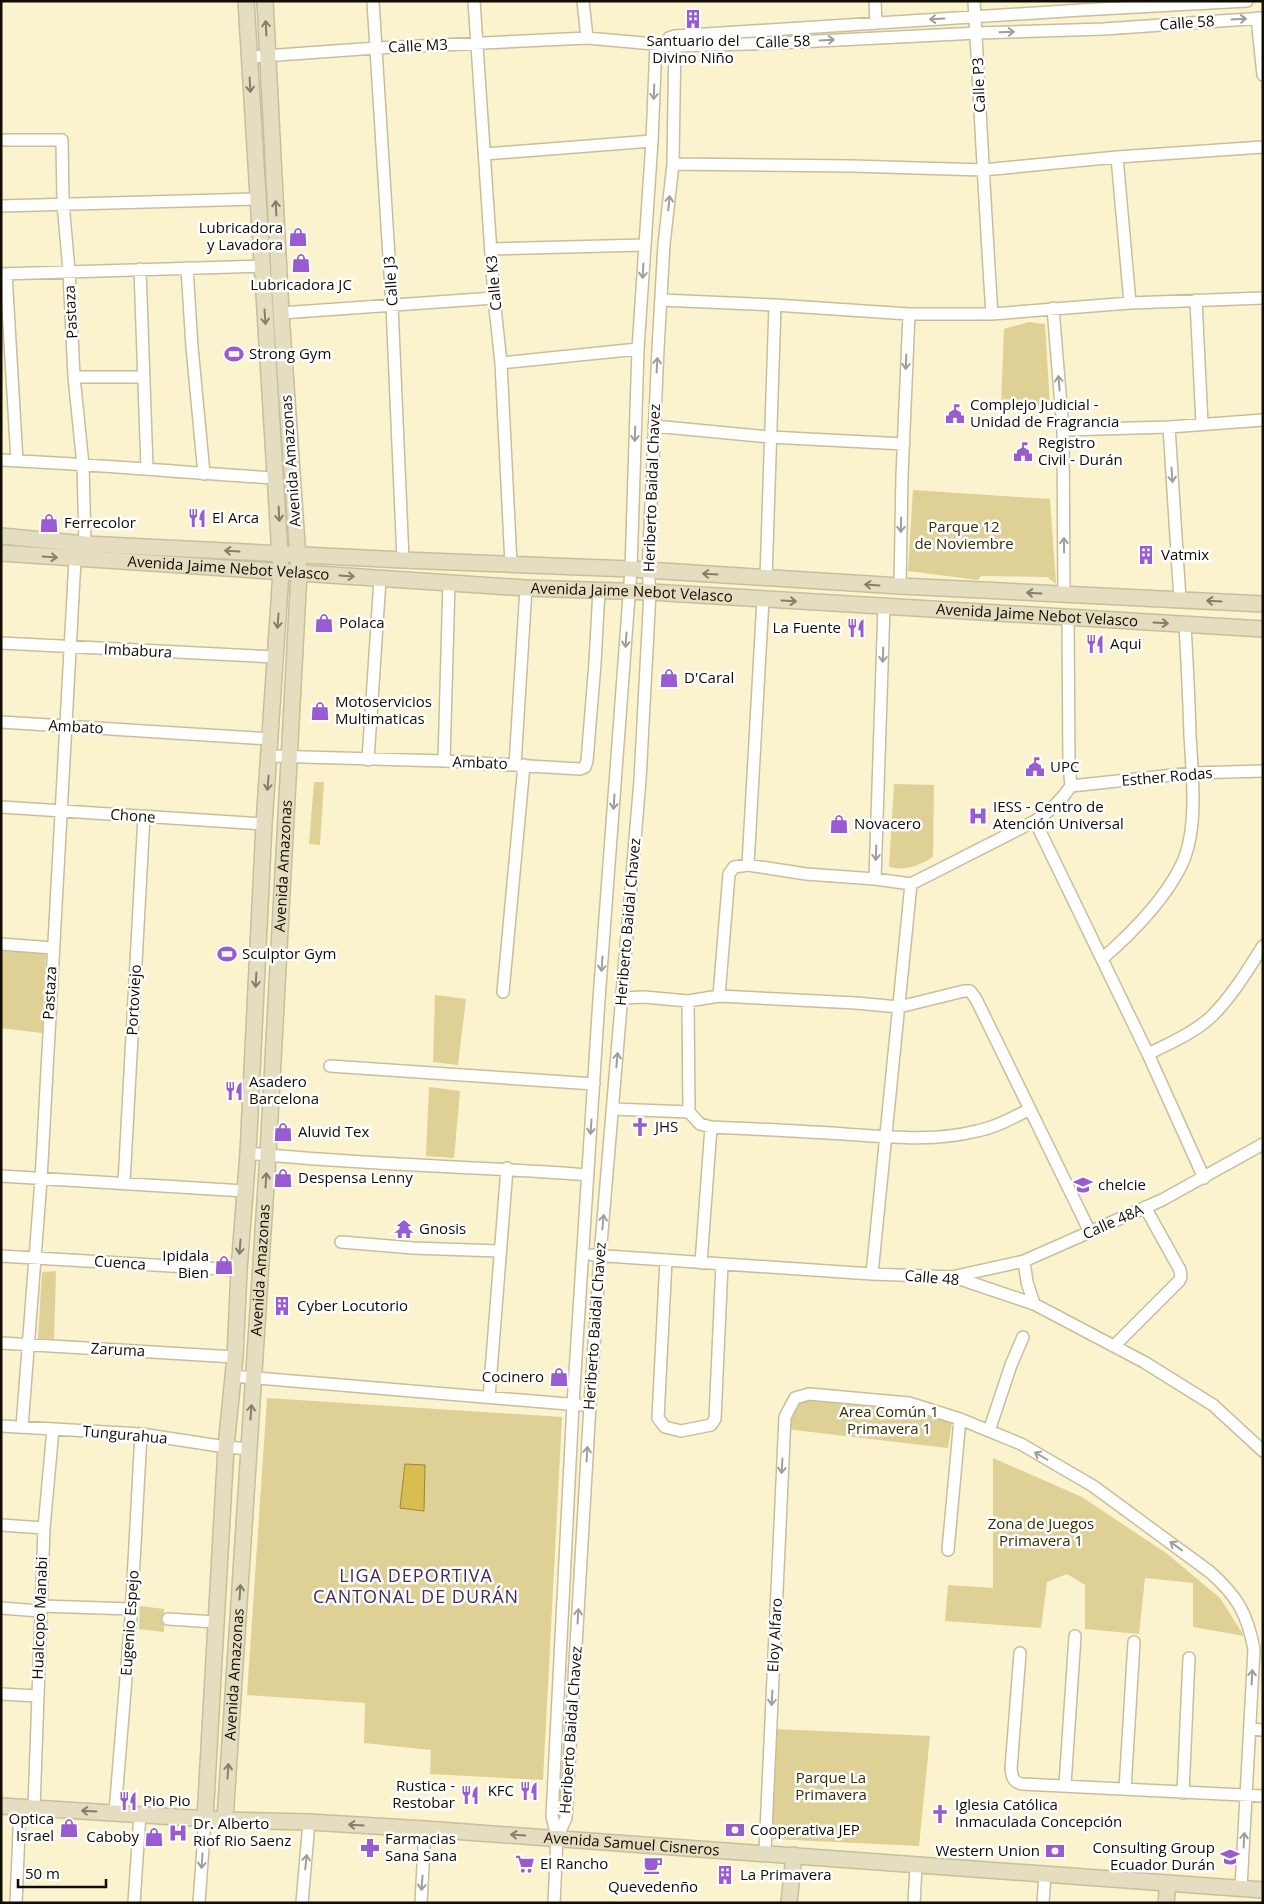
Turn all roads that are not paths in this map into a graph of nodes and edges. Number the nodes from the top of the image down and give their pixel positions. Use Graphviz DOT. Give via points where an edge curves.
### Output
graph roads {
  1 [pos="246,1"];
  2 [pos="265,1"];
  3 [pos="372,1"];
  4 [pos="474,1"];
  5 [pos="583,1"];
  6 [pos="875,1"];
  7 [pos="974,1"];
  8 [pos="1247,1"];
  9 [pos="1179,3"];
  10 [pos="1080,6"];
  11 [pos="975,17"];
  12 [pos="1260,18"];
  13 [pos="876,23"];
  14 [pos="1180,23"];
  15 [pos="978,33"];
  16 [pos="587,38"];
  17 [pos="675,41"];
  18 [pos="477,43"];
  19 [pos="656,43"];
  20 [pos="376,48"];
  21 [pos="268,56"];
  22 [pos="249,57"];
  23 [pos="1263,75"];
  24 [pos="1,140"];
  25 [pos="652,141"];
  26 [pos="1263,147"];
  27 [pos="485,154"];
  28 [pos="1117,157"];
  29 [pos="673,164"];
  30 [pos="983,170"];
  31 [pos="257,199"];
  32 [pos="63,203"];
  33 [pos="1,206"];
  34 [pos="644,245"];
  35 [pos="491,249"];
  36 [pos="262,266"];
  37 [pos="187,268"];
  38 [pos="140,270"];
  39 [pos="69,271"];
  40 [pos="4,274"];
  41 [pos="494,298"];
  42 [pos="1263,298"];
  43 [pos="662,300"];
  44 [pos="1196,300"];
  45 [pos="1130,303"];
  46 [pos="392,305"];
  47 [pos="775,305"];
  48 [pos="1052,308"];
  49 [pos="281,313"];
  50 [pos="909,314"];
  51 [pos="992,314"];
  52 [pos="638,349"];
  53 [pos="501,363"];
  54 [pos="74,377"];
  55 [pos="143,377"];
  56 [pos="1263,420"];
  57 [pos="1202,424"];
  58 [pos="654,426"];
  59 [pos="1169,427"];
  60 [pos="1063,430"];
  61 [pos="770,438"];
  62 [pos="904,444"];
  63 [pos="1,460"];
  64 [pos="17,461"];
  65 [pos="82,466"];
  66 [pos="147,468"];
  67 [pos="204,474"];
  68 [pos="276,478"];
  69 [pos="1,536"];
  70 [pos="85,544"];
  71 [pos="1,553"];
  72 [pos="281,553"];
  73 [pos="297,554"];
  74 [pos="75,559"];
  75 [pos="403,560"];
  76 [pos="511,564"];
  77 [pos="631,569"];
  78 [pos="648,571"];
  79 [pos="281,572"];
  80 [pos="299,573"];
  81 [pos="766,578"];
  82 [pos="380,579"];
  83 [pos="449,582"];
  84 [pos="900,586"];
  85 [pos="526,588"];
  86 [pos="598,590"];
  87 [pos="630,592"];
  88 [pos="650,592"];
  89 [pos="1064,594"];
  90 [pos="763,599"];
  91 [pos="1180,600"];
  92 [pos="1263,604"];
  93 [pos="884,606"];
  94 [pos="1068,618"];
  95 [pos="1185,625"];
  96 [pos="1263,629"];
  97 [pos="1,643"];
  98 [pos="70,648"];
  99 [pos="275,657"];
  100 [pos="1,722"];
  101 [pos="65,726"];
  102 [pos="270,739"];
  103 [pos="270,756"];
  104 [pos="289,756"];
  105 [pos="368,760"];
  106 [pos="444,761"];
  107 [pos="519,765"];
  108 [pos="1263,771"];
  109 [pos="1192,773"];
  110 [pos="1071,786"];
  111 [pos="1,807"];
  112 [pos="60,811"];
  113 [pos="144,816"];
  114 [pos="1035,821"];
  115 [pos="264,824"];
  116 [pos="748,865"];
  117 [pos="875,879"];
  118 [pos="911,884"];
  119 [pos="1,944"];
  120 [pos="1263,946"];
  121 [pos="53,948"];
  122 [pos="1102,958"];
  123 [pos="503,992"];
  124 [pos="719,996"];
  125 [pos="622,998"];
  126 [pos="688,1001"];
  127 [pos="899,1007"];
  128 [pos="1148,1054"];
  129 [pos="330,1066"];
  130 [pos="594,1084"];
  131 [pos="612,1109"];
  132 [pos="1030,1110"];
  133 [pos="689,1112"];
  134 [pos="711,1127"];
  135 [pos="886,1138"];
  136 [pos="1263,1144"];
  137 [pos="248,1153"];
  138 [pos="268,1155"];
  139 [pos="507,1168"];
  140 [pos="588,1175"];
  141 [pos="1,1176"];
  142 [pos="1204,1178"];
  143 [pos="41,1180"];
  144 [pos="124,1183"];
  145 [pos="244,1191"];
  146 [pos="1145,1207"];
  147 [pos="1090,1232"];
  148 [pos="341,1242"];
  149 [pos="499,1251"];
  150 [pos="583,1254"];
  151 [pos="1,1256"];
  152 [pos="600,1256"];
  153 [pos="35,1258"];
  154 [pos="666,1260"];
  155 [pos="1024,1261"];
  156 [pos="701,1263"];
  157 [pos="722,1264"];
  158 [pos="239,1270"];
  159 [pos="872,1274"];
  160 [pos="954,1277"];
  161 [pos="1034,1304"];
  162 [pos="1023,1337"];
  163 [pos="1,1343"];
  164 [pos="30,1345"];
  165 [pos="1114,1346"];
  166 [pos="235,1357"];
  167 [pos="233,1376"];
  168 [pos="253,1378"];
  169 [pos="489,1397"];
  170 [pos="573,1404"];
  171 [pos="590,1406"];
  172 [pos="960,1419"];
  173 [pos="1,1426"];
  174 [pos="22,1427"];
  175 [pos="53,1429"];
  176 [pos="989,1431"];
  177 [pos="141,1434"];
  178 [pos="226,1447"];
  179 [pos="249,1449"];
  180 [pos="1263,1451"];
  181 [pos="1,1525"];
  182 [pos="44,1528"];
  183 [pos="948,1550"];
  184 [pos="1,1608"];
  185 [pos="40,1608"];
  186 [pos="132,1609"];
  187 [pos="168,1619"];
  188 [pos="215,1622"];
  189 [pos="1075,1636"];
  190 [pos="1134,1642"];
  191 [pos="1020,1653"];
  192 [pos="1189,1658"];
  193 [pos="1,1694"];
  194 [pos="37,1696"];
  195 [pos="1250,1729"];
  196 [pos="1263,1730"];
  197 [pos="1065,1785"];
  198 [pos="1125,1789"];
  199 [pos="1182,1793"];
  200 [pos="1246,1794"];
  201 [pos="1263,1796"];
  202 [pos="1,1806"];
  203 [pos="27,1807"];
  204 [pos="115,1812"];
  205 [pos="140,1814"];
  206 [pos="205,1819"];
  207 [pos="225,1820"];
  208 [pos="309,1822"];
  209 [pos="425,1828"];
  210 [pos="557,1838"];
  211 [pos="765,1852"];
  212 [pos="794,1855"];
  213 [pos="916,1866"];
  214 [pos="1045,1874"];
  215 [pos="1168,1883"];
  216 [pos="1241,1888"];
  217 [pos="1263,1890"];
  218 [pos="16,1903"];
  219 [pos="134,1903"];
  220 [pos="199,1903"];
  221 [pos="302,1903"];
  222 [pos="421,1903"];
  223 [pos="554,1903"];
  224 [pos="789,1903"];
  225 [pos="914,1903"];
  226 [pos="1043,1903"];
  227 [pos="1166,1903"];
  1 -- 22 [label="street, Avenida Amazonas"];
  21 -- 2 [label="street, Avenida Amazonas, one-way"];
  3 -- 20 [label="street, Calle J3"];
  4 -- 18 [label="street, Calle K3"];
  5 -- 16 [label="street"];
  6 -- 13 [label="street"];
  7 -- 11 [label="street, Calle P3"];
  8 -- 9 [label="street, Calle 58"];
  9 -- 10 [label="street, Calle 58"];
  9 -- 14 [label="street"];
  10 -- 11 [label="street, Calle 58"];
  11 -- 13 [label="street, Calle 58, one-way"];
  11 -- 15 [label="street, Calle P3"];
  14 -- 12 [label="street, Calle 58, one-way"];
  12 -- 23 [label="street"];
  13 -- 17 [label="street, Calle 58"];
  15 -- 14 [label="street, Calle 58, one-way"];
  17 -- 15 [label="street, Calle 58, one-way" via="778,43"];
  15 -- 30 [label="street, Calle P3"];
  16 -- 18 [label="street, Calle M3"];
  16 -- 19 [label="street, Calle M3"];
  17 -- 19 [label="street, Calle 58"];
  17 -- 29 [label="street, Heriberto Baidal Chavez"];
  18 -- 20 [label="street, Calle M3"];
  18 -- 27 [label="street, Calle K3"];
  19 -- 25 [label="street, Heriberto Baidal Chavez, one-way"];
  20 -- 21 [label="street, Calle M3"];
  20 -- 46 [label="street, Calle J3"];
  21 -- 22 [label="street, Calle M3"];
  49 -- 21 [label="street, Avenida Amazonas, one-way"];
  22 -- 31 [label="street, Avenida Amazonas, one-way"];
  24 -- 32 [label="street, Pastaza" via="62,140"];
  25 -- 27 [label="street"];
  25 -- 34 [label="street, Heriberto Baidal Chavez"];
  26 -- 28 [label="street"];
  27 -- 35 [label="street, Calle K3"];
  28 -- 30 [label="street"];
  28 -- 45 [label="street"];
  29 -- 30 [label="street"];
  43 -- 29 [label="street, Heriberto Baidal Chavez, one-way" via="664,244"];
  30 -- 51 [label="street, Calle P3"];
  31 -- 32 [label="street"];
  31 -- 36 [label="street, Avenida Amazonas"];
  32 -- 33 [label="street"];
  32 -- 39 [label="street, Pastaza"];
  34 -- 35 [label="street"];
  34 -- 52 [label="street, Heriberto Baidal Chavez, one-way"];
  35 -- 41 [label="street, Calle K3"];
  36 -- 37 [label="street"];
  36 -- 68 [label="street, Avenida Amazonas, one-way"];
  37 -- 38 [label="street"];
  37 -- 67 [label="street"];
  38 -- 39 [label="street"];
  38 -- 55 [label="street"];
  39 -- 40 [label="street"];
  39 -- 54 [label="street, Pastaza"];
  40 -- 64 [label="street"];
  41 -- 46 [label="street"];
  41 -- 53 [label="street, Calle K3"];
  42 -- 44 [label="street"];
  43 -- 47 [label="street"];
  58 -- 43 [label="street, Heriberto Baidal Chavez, one-way"];
  44 -- 45 [label="street"];
  44 -- 57 [label="street"];
  45 -- 48 [label="street"];
  46 -- 49 [label="street"];
  46 -- 75 [label="street, Calle J3"];
  47 -- 50 [label="street"];
  47 -- 61 [label="street"];
  48 -- 51 [label="street"];
  60 -- 48 [label="street, one-way"];
  49 -- 73 [label="street, Avenida Amazonas"];
  50 -- 51 [label="street"];
  50 -- 62 [label="street, one-way"];
  52 -- 53 [label="street"];
  52 -- 77 [label="street, Heriberto Baidal Chavez, one-way"];
  53 -- 76 [label="street, Calle K3"];
  54 -- 55 [label="street"];
  54 -- 65 [label="street, Pastaza"];
  55 -- 66 [label="street"];
  56 -- 57 [label="street"];
  57 -- 59 [label="street"];
  58 -- 61 [label="street"];
  58 -- 78 [label="street, Heriberto Baidal Chavez"];
  59 -- 60 [label="street"];
  59 -- 91 [label="street, one-way"];
  89 -- 60 [label="street, one-way"];
  61 -- 62 [label="street"];
  61 -- 81 [label="street"];
  62 -- 84 [label="street, one-way"];
  63 -- 64 [label="street"];
  64 -- 65 [label="street"];
  65 -- 66 [label="street"];
  65 -- 70 [label="street, Pastaza"];
  66 -- 67 [label="street"];
  67 -- 68 [label="street"];
  68 -- 72 [label="street, Avenida Amazonas, one-way"];
  69 -- 70 [label="street, Avenida Jaime Nebot Velasco"];
  72 -- 70 [label="street, Avenida Jaime Nebot Velasco, one-way"];
  71 -- 74 [label="street, Avenida Jaime Nebot Velasco, one-way"];
  72 -- 73 [label="street, Avenida Jaime Nebot Velasco"];
  72 -- 79 [label="street, Avenida Amazonas"];
  73 -- 75 [label="street, Avenida Jaime Nebot Velasco"];
  73 -- 80 [label="street, Avenida Amazonas"];
  74 -- 79 [label="street, Avenida Jaime Nebot Velasco"];
  74 -- 98 [label="street, Pastaza"];
  75 -- 76 [label="street, Avenida Jaime Nebot Velasco"];
  76 -- 77 [label="street, Avenida Jaime Nebot Velasco"];
  77 -- 78 [label="street, Avenida Jaime Nebot Velasco"];
  77 -- 87 [label="street, Heriberto Baidal Chavez"];
  81 -- 78 [label="street, Avenida Jaime Nebot Velasco, one-way"];
  78 -- 88 [label="street, Heriberto Baidal Chavez"];
  79 -- 80 [label="street, Avenida Jaime Nebot Velasco"];
  79 -- 99 [label="street, Avenida Amazonas, one-way"];
  80 -- 82 [label="street, Avenida Jaime Nebot Velasco, one-way"];
  80 -- 104 [label="street, Avenida Amazonas"];
  84 -- 81 [label="street, Avenida Jaime Nebot Velasco, one-way"];
  82 -- 83 [label="street, Avenida Jaime Nebot Velasco"];
  82 -- 105 [label="street"];
  83 -- 85 [label="street, Avenida Jaime Nebot Velasco"];
  83 -- 106 [label="street"];
  89 -- 84 [label="street, Avenida Jaime Nebot Velasco, one-way"];
  85 -- 86 [label="street, Avenida Jaime Nebot Velasco"];
  85 -- 107 [label="street, Ambato"];
  86 -- 87 [label="street, Avenida Jaime Nebot Velasco"];
  86 -- 107 [label="street" via="585,767 580,770"];
  87 -- 88 [label="street, Avenida Jaime Nebot Velasco"];
  87 -- 130 [label="street, Heriberto Baidal Chavez, one-way"];
  88 -- 90 [label="street, Avenida Jaime Nebot Velasco"];
  88 -- 125 [label="street, Heriberto Baidal Chavez" via="640,780"];
  89 -- 91 [label="street, Avenida Jaime Nebot Velasco"];
  90 -- 93 [label="street, Avenida Jaime Nebot Velasco, one-way"];
  90 -- 116 [label="street"];
  92 -- 91 [label="street, Avenida Jaime Nebot Velasco, one-way"];
  93 -- 94 [label="street, Avenida Jaime Nebot Velasco"];
  93 -- 117 [label="street, one-way"];
  94 -- 95 [label="street, Avenida Jaime Nebot Velasco, one-way"];
  94 -- 110 [label="street"];
  95 -- 96 [label="street, Avenida Jaime Nebot Velasco"];
  95 -- 109 [label="street"];
  97 -- 98 [label="street, Imbabura"];
  98 -- 99 [label="street, Imbabura"];
  98 -- 101 [label="street, Pastaza"];
  99 -- 102 [label="street, Avenida Amazonas"];
  100 -- 101 [label="street, Ambato"];
  101 -- 102 [label="street, Ambato"];
  101 -- 112 [label="street, Pastaza"];
  102 -- 103 [label="street, Avenida Amazonas"];
  103 -- 104 [label="street, Ambato"];
  103 -- 115 [label="street, Avenida Amazonas, one-way"];
  104 -- 105 [label="street, Ambato"];
  104 -- 138 [label="street, Avenida Amazonas"];
  105 -- 106 [label="street, Ambato"];
  106 -- 107 [label="street, Ambato"];
  107 -- 123 [label="street"];
  108 -- 109 [label="street, Esther Rodas"];
  109 -- 110 [label="street, Esther Rodas"];
  109 -- 122 [label="street" via="1192,836 1182,865 1141,922"];
  110 -- 114 [label="street" via="1061,801"];
  111 -- 112 [label="street, Chone"];
  112 -- 113 [label="street, Chone"];
  112 -- 121 [label="street, Pastaza"];
  113 -- 115 [label="street, Chone"];
  113 -- 144 [label="street, Portoviejo"];
  114 -- 118 [label="street"];
  114 -- 122 [label="street"];
  115 -- 137 [label="street, Avenida Amazonas, one-way"];
  116 -- 117 [label="street" via="806,874"];
  116 -- 124 [label="street" via="734,867 729,874"];
  117 -- 118 [label="street"];
  118 -- 127 [label="street"];
  119 -- 121 [label="street"];
  120 -- 128 [label="street" via="1232,993 1211,1016 1187,1034"];
  121 -- 143 [label="street, Pastaza"];
  122 -- 128 [label="street"];
  124 -- 126 [label="street"];
  124 -- 127 [label="street"];
  125 -- 126 [label="street"];
  131 -- 125 [label="street, Heriberto Baidal Chavez, one-way"];
  126 -- 133 [label="street"];
  127 -- 132 [label="street" via="970,991"];
  127 -- 135 [label="street"];
  128 -- 142 [label="street"];
  129 -- 130 [label="street"];
  130 -- 140 [label="street, Heriberto Baidal Chavez, one-way"];
  131 -- 133 [label="street"];
  152 -- 131 [label="street, Heriberto Baidal Chavez, one-way"];
  132 -- 135 [label="street" via="978,1131 927,1138"];
  132 -- 147 [label="street"];
  133 -- 134 [label="street" via="700,1124"];
  134 -- 135 [label="street"];
  134 -- 156 [label="street"];
  135 -- 159 [label="street"];
  136 -- 142 [label="street, Calle 48A"];
  137 -- 138 [label="street"];
  137 -- 145 [label="street, Avenida Amazonas"];
  138 -- 139 [label="street" via="347,1162"];
  168 -- 138 [label="street, Avenida Amazonas, one-way"];
  139 -- 140 [label="street"];
  139 -- 149 [label="street"];
  140 -- 150 [label="street, Heriberto Baidal Chavez"];
  141 -- 143 [label="street"];
  142 -- 146 [label="street, Calle 48A"];
  143 -- 144 [label="street"];
  143 -- 153 [label="street, Pastaza"];
  144 -- 145 [label="street"];
  145 -- 158 [label="street, Avenida Amazonas, one-way"];
  146 -- 147 [label="street, Calle 48A"];
  146 -- 165 [label="street" via="1181,1277"];
  147 -- 155 [label="street, Calle 48A"];
  148 -- 149 [label="street"];
  149 -- 169 [label="street"];
  150 -- 152 [label="street, Calle 48"];
  150 -- 170 [label="street, Heriberto Baidal Chavez"];
  151 -- 153 [label="street, Cuenca"];
  152 -- 154 [label="street, Calle 48"];
  152 -- 171 [label="street, Heriberto Baidal Chavez"];
  153 -- 158 [label="street, Cuenca"];
  153 -- 164 [label="street, Pastaza"];
  154 -- 156 [label="street, Calle 48"];
  154 -- 157 [label="street" via="658,1418 664,1426 681,1431 706,1427 715,1419"];
  155 -- 160 [label="street, Calle 48A"];
  155 -- 161 [label="street"];
  156 -- 157 [label="street, Calle 48"];
  157 -- 159 [label="street, Calle 48"];
  158 -- 166 [label="street, Avenida Amazonas"];
  159 -- 160 [label="street, Calle 48"];
  160 -- 161 [label="street, Calle 48"];
  161 -- 165 [label="street, Calle 48"];
  162 -- 176 [label="street"];
  163 -- 164 [label="street, Zaruma"];
  164 -- 166 [label="street, Zaruma"];
  164 -- 174 [label="street, Pastaza"];
  165 -- 180 [label="street, Calle 48" via="1213,1405"];
  166 -- 167 [label="street, Avenida Amazonas"];
  167 -- 168 [label="street"];
  167 -- 178 [label="street, Avenida Amazonas"];
  168 -- 169 [label="street"];
  179 -- 168 [label="street, Avenida Amazonas, one-way"];
  169 -- 170 [label="street"];
  170 -- 171 [label="street"];
  170 -- 210 [label="street, Heriberto Baidal Chavez" via="552,1816"];
  210 -- 171 [label="street, Heriberto Baidal Chavez, one-way" via="566,1818"];
  172 -- 176 [label="street"];
  172 -- 183 [label="street"];
  172 -- 211 [label="street, Eloy Alfaro, one-way" via="909,1403 809,1394 795,1398 785,1417"];
  173 -- 174 [label="street, Tungurahua"];
  174 -- 175 [label="street, Tungurahua"];
  175 -- 177 [label="street, Tungurahua"];
  175 -- 182 [label="street, Hualcopo Manabi"];
  195 -- 176 [label="street, one-way" via="1254,1649 1249,1624 1228,1588 1093,1486 1021,1444"];
  177 -- 178 [label="street, Tungurahua"];
  177 -- 186 [label="street, Eugenio Espejo"];
  178 -- 179 [label="street, Tungurahua"];
  178 -- 188 [label="street, Avenida Amazonas"];
  207 -- 179 [label="street, Avenida Amazonas, one-way"];
  181 -- 182 [label="street"];
  182 -- 185 [label="street, Hualcopo Manabi"];
  184 -- 185 [label="street"];
  185 -- 186 [label="street"];
  185 -- 194 [label="street, Hualcopo Manabi"];
  186 -- 204 [label="street, Eugenio Espejo"];
  187 -- 188 [label="street"];
  188 -- 206 [label="street, Avenida Amazonas"];
  189 -- 197 [label="street"];
  190 -- 198 [label="street"];
  191 -- 197 [label="street" via="1011,1776 1022,1784"];
  192 -- 199 [label="street"];
  193 -- 194 [label="street"];
  194 -- 203 [label="street, Hualcopo Manabi"];
  195 -- 196 [label="street"];
  195 -- 200 [label="street"];
  197 -- 198 [label="street"];
  198 -- 199 [label="street"];
  199 -- 200 [label="street"];
  200 -- 201 [label="street"];
  216 -- 200 [label="street, one-way"];
  202 -- 203 [label="street, Avenida Samuel Cisneros"];
  204 -- 203 [label="street, Avenida Samuel Cisneros, one-way"];
  203 -- 218 [label="street, Hualcopo Manabi"];
  204 -- 205 [label="street, Avenida Samuel Cisneros"];
  205 -- 206 [label="street, Avenida Samuel Cisneros"];
  205 -- 219 [label="street"];
  206 -- 207 [label="street, Avenida Samuel Cisneros"];
  206 -- 220 [label="street, one-way"];
  207 -- 208 [label="street, Avenida Samuel Cisneros"];
  209 -- 208 [label="street, Avenida Samuel Cisneros, one-way"];
  221 -- 208 [label="street, one-way"];
  210 -- 209 [label="street, Avenida Samuel Cisneros, one-way"];
  209 -- 222 [label="street, one-way"];
  210 -- 211 [label="street, Avenida Samuel Cisneros"];
  210 -- 223 [label="street"];
  211 -- 212 [label="street, Avenida Samuel Cisneros"];
  212 -- 213 [label="street, Avenida Samuel Cisneros"];
  212 -- 224 [label="street"];
  213 -- 214 [label="street, Avenida Samuel Cisneros"];
  213 -- 225 [label="street"];
  214 -- 215 [label="street, Avenida Samuel Cisneros"];
  214 -- 226 [label="street"];
  215 -- 216 [label="street, Avenida Samuel Cisneros"];
  215 -- 227 [label="street"];
  216 -- 217 [label="street, Avenida Samuel Cisneros"];
}
